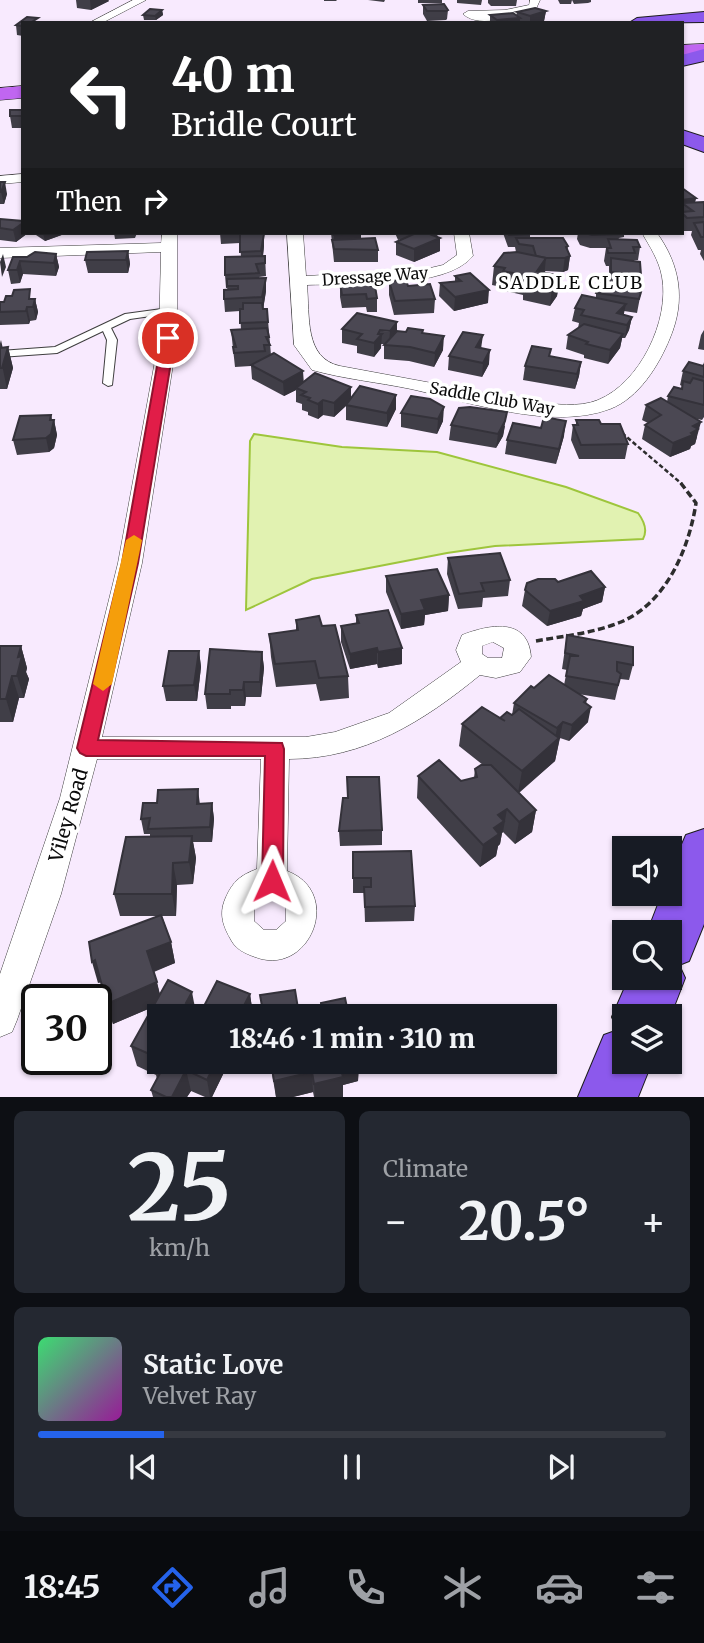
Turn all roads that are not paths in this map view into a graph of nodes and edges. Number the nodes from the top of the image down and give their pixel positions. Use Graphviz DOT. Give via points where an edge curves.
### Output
graph roads {
  1 [pos="141,0"];
  2 [pos="535,0"];
  3 [pos="670,3"];
  4 [pos="505,13"];
  5 [pos="704,20"];
  6 [pos="98,21"];
  7 [pos="629,21"];
  8 [pos="682,21"];
  9 [pos="684,22"];
  10 [pos="704,43"];
  11 [pos="684,44"];
  12 [pos="704,48"];
  13 [pos="684,50"];
  14 [pos="704,55"];
  15 [pos="684,60"];
  16 [pos="21,92"];
  17 [pos="0,94"];
  18 [pos="21,178"];
  19 [pos="0,180"];
  20 [pos="295,235"];
  21 [pos="461,235"];
  22 [pos="651,235"];
  23 [pos="169,240"];
  24 [pos="0,253"];
  25 [pos="299,281"];
  26 [pos="169,311"];
  27 [pos="106,327"];
  28 [pos="0,354"];
  29 [pos="108,383"];
  30 [pos="513,641"];
  31 [pos="86,748"];
  32 [pos="275,749"];
  33 [pos="704,851"];
  34 [pos="272,881"];
  35 [pos="678,920"];
  36 [pos="0,1020"];
  37 [pos="618,1074"];
  38 [pos="608,1097"];
  1 -- 6 [label="street"];
  2 -- 4 [label="street" via="533,7"];
  3 -- 7 [label="highway"];
  5 -- 8 [label="highway"];
  5 -- 9 [label="highway"];
  10 -- 11 [label="main road"];
  12 -- 13 [label="main road"];
  14 -- 15 [label="highway"];
  16 -- 17 [label="main road"];
  18 -- 19 [label="street"];
  20 -- 25 [label="street, Saddle Club Way"];
  21 -- 25 [label="street, Dressage Way" via="465,257 442,271"];
  22 -- 25 [label="street, Saddle Club Way" via="671,273 668,321 645,367 625,390 603,405 564,410 514,404 318,366 303,345"];
  23 -- 24 [label="street"];
  23 -- 26 [label="street, Viley Road"];
  26 -- 27 [label="lane" via="128,316"];
  26 -- 31 [label="street, Viley Road" via="149,464"];
  27 -- 28 [label="lane" via="57,349"];
  27 -- 29 [label="lane" via="112,340"];
  30 -- 32 [label="street" via="499,634 476,636 468,653 477,664 417,712 377,733 330,745"];
  31 -- 32 [label="street"];
  31 -- 36 [label="street, Viley Road" via="45,894"];
  32 -- 34 [label="street"];
  33 -- 35 [label="highway"];
  37 -- 38 [label="highway"];
}
